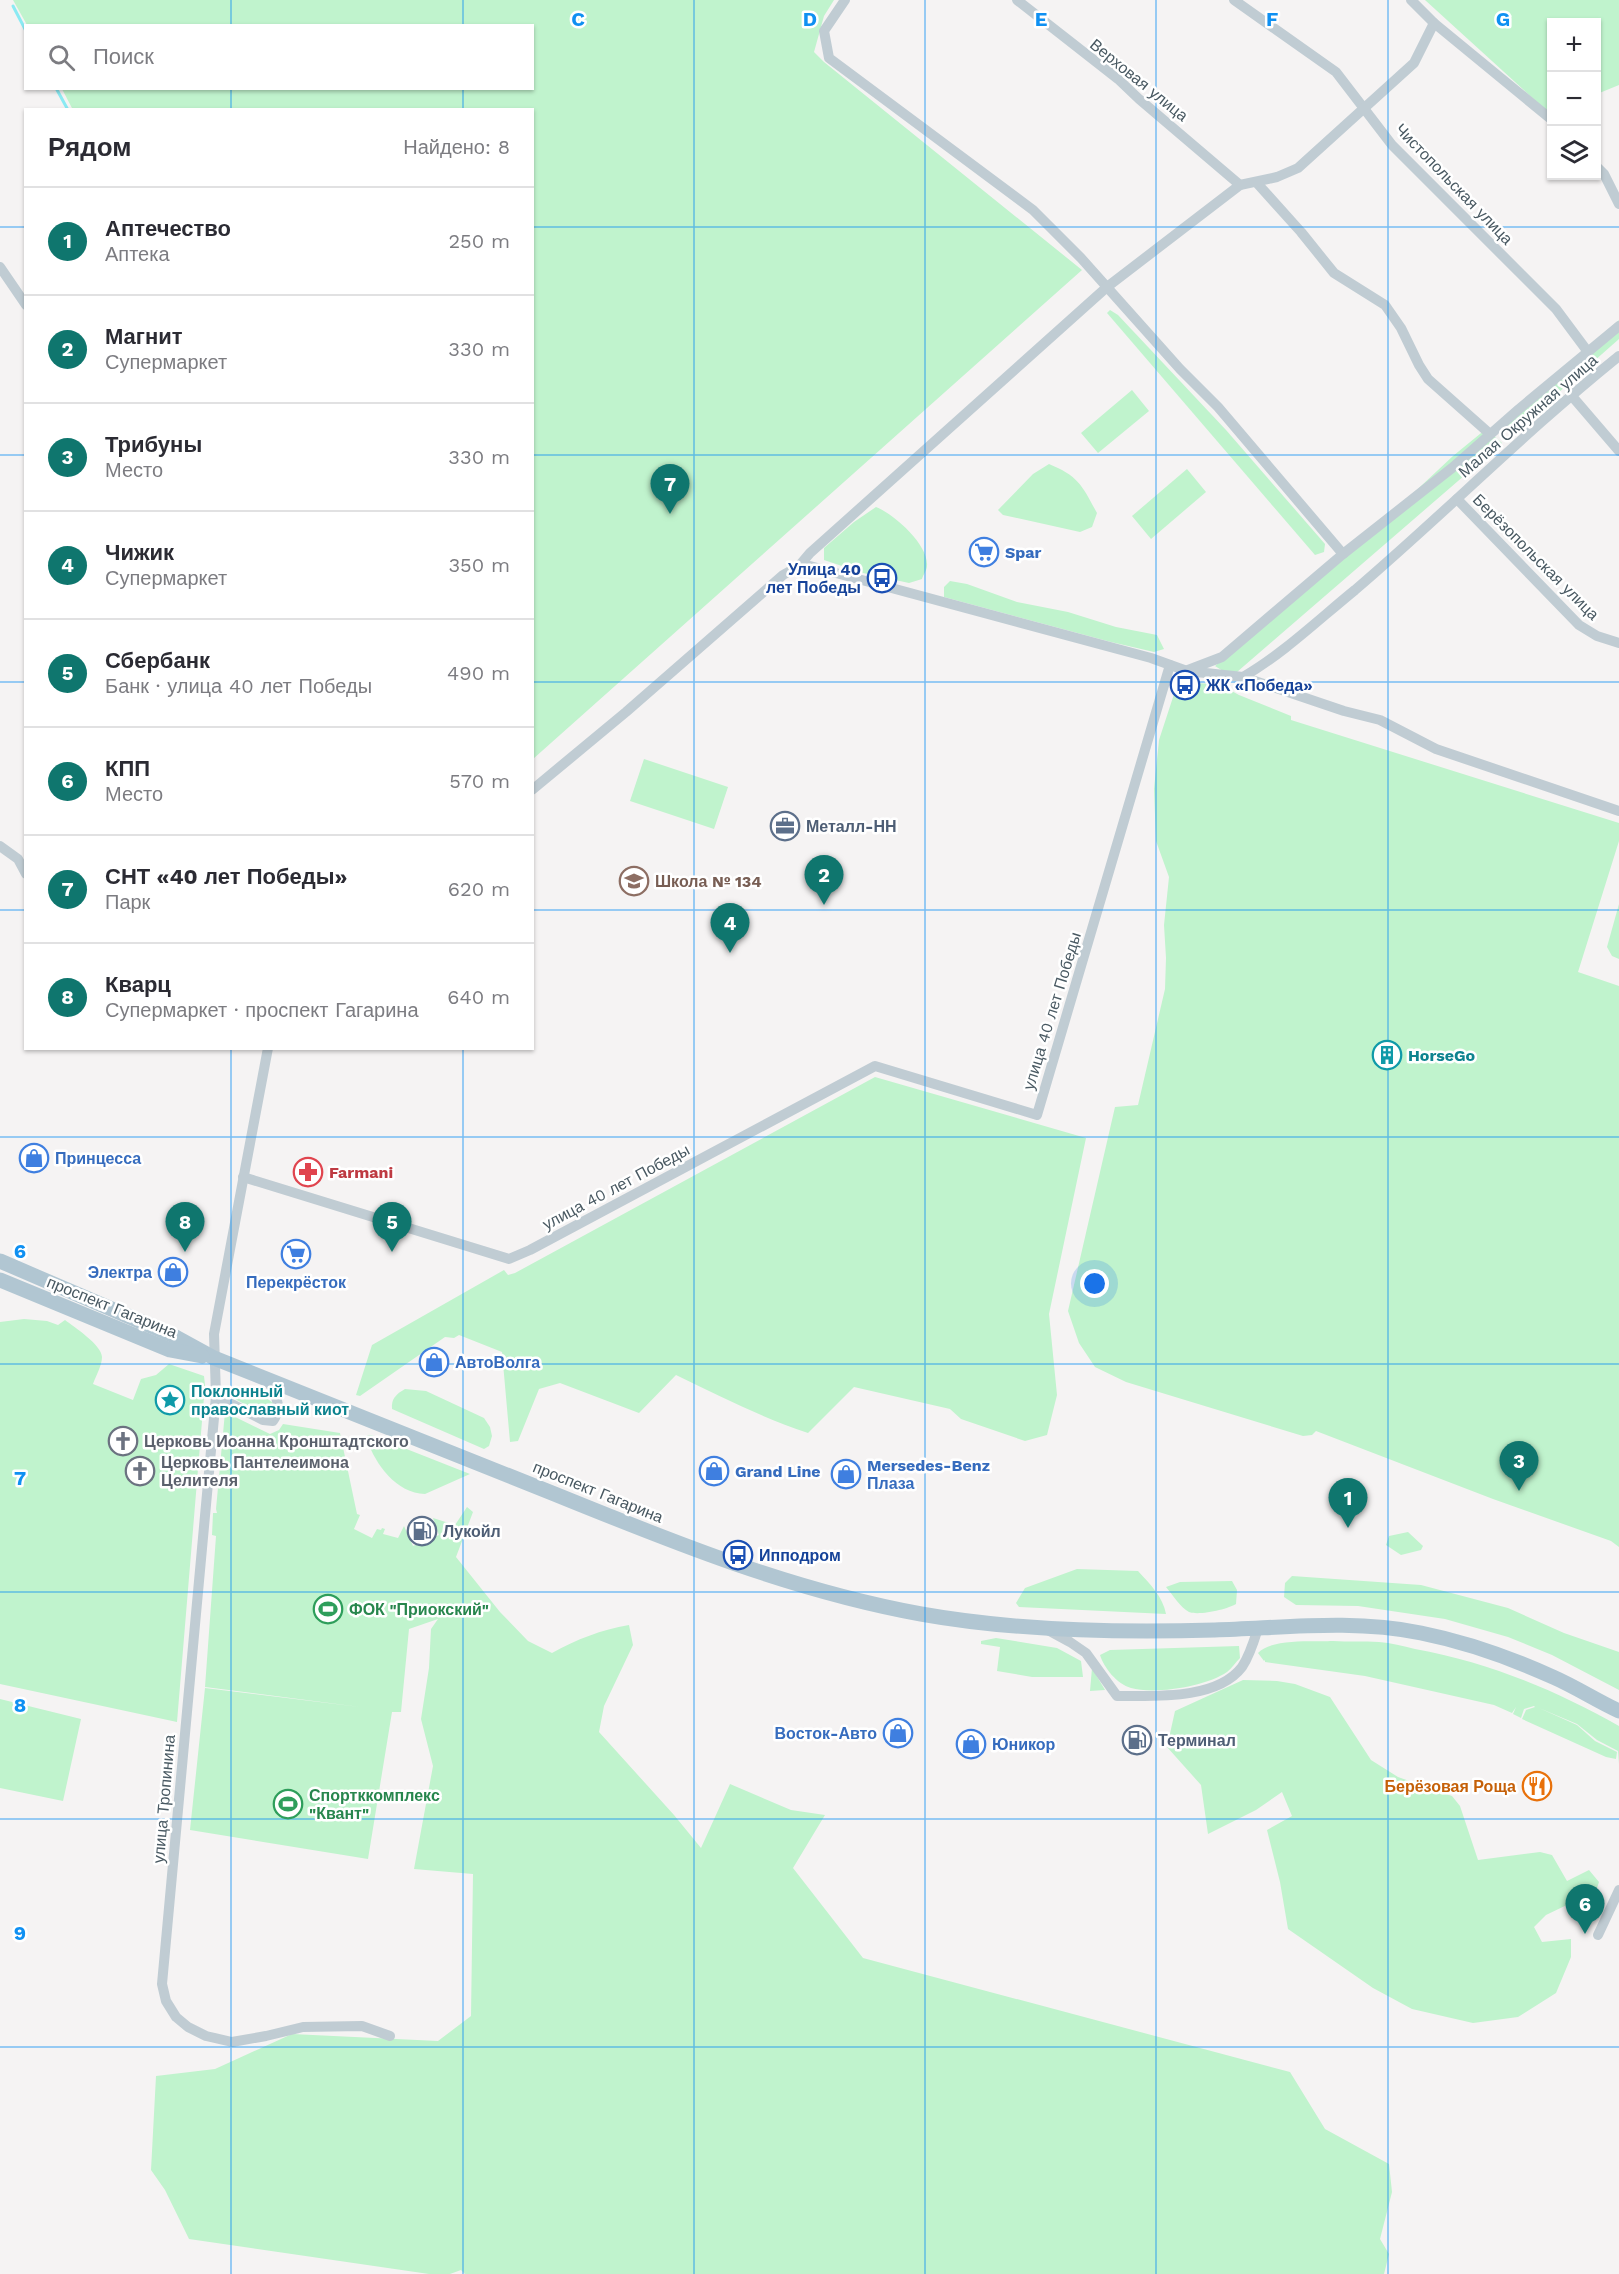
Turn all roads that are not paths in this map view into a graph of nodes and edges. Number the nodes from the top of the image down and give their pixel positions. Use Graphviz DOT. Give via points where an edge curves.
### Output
graph roads {
  1 [pos="845,0"];
  2 [pos="1017,0"];
  3 [pos="1234,0"];
  4 [pos="1411,0"];
  5 [pos="1434,23"];
  6 [pos="1364,107"];
  7 [pos="1547,117"];
  8 [pos="1601,171"];
  9 [pos="1256,182"];
  10 [pos="1240,185"];
  11 [pos="1619,204"];
  12 [pos="0,267"];
  13 [pos="1107,287"];
  14 [pos="24,302"];
  15 [pos="1619,326"];
  16 [pos="1588,352"];
  17 [pos="1619,356"];
  18 [pos="1570,395"];
  19 [pos="1490,434"];
  20 [pos="1619,451"];
  21 [pos="1457,499"];
  22 [pos="1343,554"];
  23 [pos="800,566"];
  24 [pos="1619,643"];
  25 [pos="1170,665"];
  26 [pos="1187,671"];
  27 [pos="1243,677"];
  28 [pos="534,788"];
  29 [pos="1619,811"];
  30 [pos="0,846"];
  31 [pos="24,870"];
  32 [pos="268,1050"];
  33 [pos="243,1178"];
  34 [pos="0,1261"];
  35 [pos="0,1280"];
  36 [pos="214,1358"];
  37 [pos="267,1378"];
  38 [pos="216,1396"];
  39 [pos="1042,1627"];
  40 [pos="1258,1628"];
  41 [pos="1616,1710"];
  42 [pos="1619,1890"];
  43 [pos="1598,1935"];
  44 [pos="390,2036"];
  1 -- 13 [label="street" via="824,31 829,58 1033,210"];
  2 -- 10 [label="street, Верховая улица" via="1118,79"];
  3 -- 6 [label="street, Чистопольская улица" via="1336,72"];
  4 -- 5 [label="street"];
  5 -- 6 [label="street" via="1414,63"];
  5 -- 7 [label="street"];
  6 -- 9 [label="street" via="1298,168"];
  6 -- 16 [label="street, Чистопольская улица" via="1392,145 1556,309"];
  8 -- 11 [label="street"];
  9 -- 10 [label="street"];
  9 -- 19 [label="street" via="1334,273 1385,305 1428,379"];
  10 -- 13 [label="street"];
  12 -- 14 [label="street"];
  13 -- 22 [label="street" via="1218,407"];
  13 -- 23 [label="street"];
  15 -- 16 [label="street"];
  16 -- 19 [label="street"];
  17 -- 18 [label="street, Малая Окружная улица"];
  18 -- 20 [label="street"];
  18 -- 21 [label="street, Малая Окружная улица"];
  19 -- 22 [label="street"];
  21 -- 24 [label="street, Берёзопольская улица" via="1579,625"];
  21 -- 27 [label="street, Берёзопольская улица" via="1272,660"];
  22 -- 26 [label="street" via="1222,657"];
  23 -- 25 [label="street" via="920,595"];
  23 -- 28 [label="street" via="783,575"];
  25 -- 26 [label="street"];
  25 -- 33 [label="street, улица 40 лет Победы" via="1037,1115 875,1066 508,1259"];
  26 -- 27 [label="street"];
  27 -- 29 [label="street" via="1380,720 1436,749"];
  30 -- 31 [label="street" via="18,859"];
  32 -- 33 [label="street, улица Тропинина"];
  33 -- 36 [label="street, улица Тропинина" via="214,1334"];
  34 -- 36 [label="main road, проспект Гагарина" via="172,1335"];
  35 -- 36 [label="main road, проспект Гагарина" via="170,1350"];
  36 -- 37 [label="main road, проспект Гагарина"];
  36 -- 38 [label="street, улица Тропинина"];
  37 -- 38 [label="street" via="279,1404 273,1421 263,1420"];
  37 -- 39 [label="main road, проспект Гагарина" via="636,1527 814,1591 918,1614"];
  38 -- 44 [label="street, улица Тропинина" via="162,1984 166,2001 176,2017 188,2026 206,2036 232,2042 303,2027 362,2026"];
  39 -- 40 [label="main road, проспект Гагарина" via="1135,1631"];
  39 -- 40 [label="street" via="1086,1653 1117,1696 1166,1696 1203,1689 1233,1676 1250,1653"];
  40 -- 41 [label="main road, проспект Гагарина" via="1330,1624 1420,1633 1505,1657"];
  42 -- 43 [label="street"];
}
